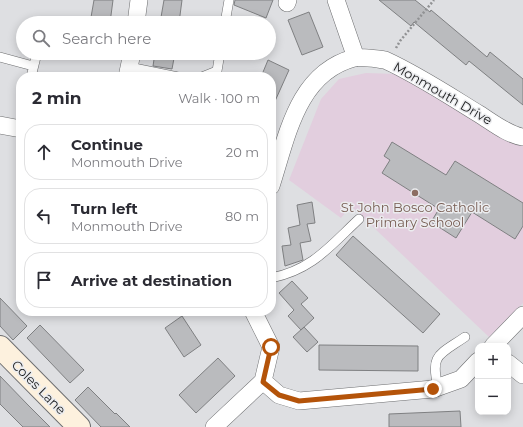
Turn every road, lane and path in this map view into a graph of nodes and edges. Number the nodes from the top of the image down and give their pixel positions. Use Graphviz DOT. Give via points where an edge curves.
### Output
graph roads {
  1 [pos="139,0"];
  2 [pos="229,0"];
  3 [pos="336,0"];
  4 [pos="434,0"];
  5 [pos="137,16"];
  6 [pos="226,16"];
  7 [pos="0,57"];
  8 [pos="356,58"];
  9 [pos="35,60"];
  10 [pos="219,60"];
  11 [pos="130,61"];
  12 [pos="389,62"];
  13 [pos="33,66"];
  14 [pos="32,72"];
  15 [pos="163,72"];
  16 [pos="214,72"];
  17 [pos="0,125"];
  18 [pos="16,126"];
  19 [pos="523,137"];
  20 [pos="276,168"];
  21 [pos="359,219"];
  22 [pos="276,277"];
  23 [pos="523,315"];
  24 [pos="256,316"];
  25 [pos="465,337"];
  26 [pos="496,343"];
  27 [pos="0,347"];
  28 [pos="475,364"];
  29 [pos="511,365"];
  30 [pos="523,375"];
  31 [pos="263,382"];
  32 [pos="438,387"];
  33 [pos="79,427"];
  34 [pos="214,427"];
  1 -- 5 [label="street"];
  2 -- 6 [label="lane"];
  3 -- 8 [label="street"];
  4 -- 12 [label="path" via="400,41"];
  7 -- 13 [label="lane"];
  8 -- 12 [label="street, Monmouth Drive"];
  8 -- 20 [label="street, Monmouth Drive" via="334,66 311,86 299,104"];
  9 -- 13 [label="lane"];
  10 -- 16 [label="lane" via="217,71"];
  11 -- 15 [label="lane"];
  12 -- 19 [label="street, Monmouth Drive" via="409,71 498,126"];
  13 -- 14 [label="lane"];
  17 -- 18 [label="street"];
  21 -- 22 [label="lane" via="316,261 287,275"];
  23 -- 26 [label="street"];
  24 -- 31 [label="street" via="271,347"];
  25 -- 32 [label="lane" via="438,356 434,369"];
  27 -- 33 [label="street, Coles Lane"];
  28 -- 32 [label="street" via="461,379"];
  29 -- 30 [label="street"];
  31 -- 32 [label="street" via="279,395 299,401"];
  31 -- 34 [label="street"];
}
